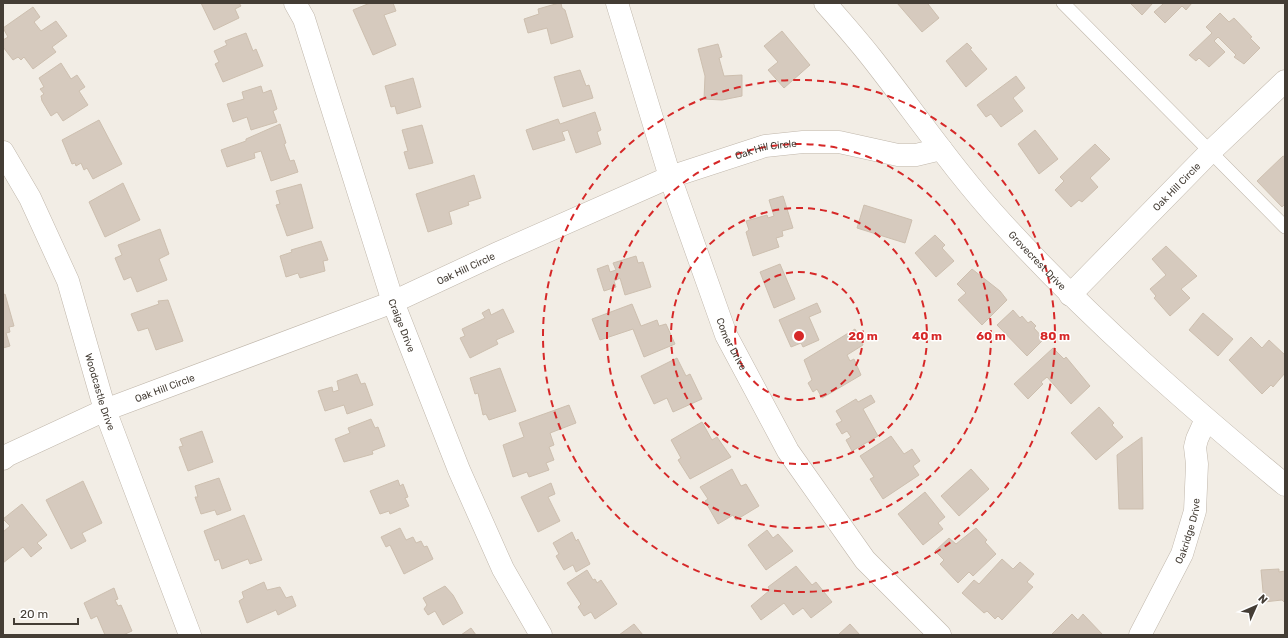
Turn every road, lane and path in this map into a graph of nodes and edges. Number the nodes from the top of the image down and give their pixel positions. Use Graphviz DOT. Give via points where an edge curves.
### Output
graph roads {
  1 [pos="295,3"];
  2 [pos="617,3"];
  3 [pos="825,3"];
  4 [pos="1063,3"];
  5 [pos="1285,81"];
  6 [pos="941,149"];
  7 [pos="3,152"];
  8 [pos="1210,152"];
  9 [pos="670,177"];
  10 [pos="1285,228"];
  11 [pos="1070,295"];
  12 [pos="393,302"];
  13 [pos="105,410"];
  14 [pos="1206,419"];
  15 [pos="3,459"];
  16 [pos="1285,485"];
  17 [pos="190,635"];
  18 [pos="541,635"];
  19 [pos="940,635"];
  20 [pos="1140,635"];
  1 -- 12 [label="street, Craige Drive" via="304,19"];
  2 -- 9 [label="street, Comer Drive"];
  3 -- 6 [label="street, Grovecrest Drive" via="870,56"];
  4 -- 8 [label="lane"];
  5 -- 8 [label="street, Oak Hill Circle"];
  6 -- 9 [label="street, Oak Hill Circle" via="916,155 898,155 840,142 803,142 765,146"];
  6 -- 11 [label="street, Grovecrest Drive" via="1003,224"];
  7 -- 13 [label="street, Woodcastle Drive" via="30,198 68,281"];
  8 -- 10 [label="lane"];
  8 -- 11 [label="street, Oak Hill Circle"];
  9 -- 12 [label="street, Oak Hill Circle"];
  9 -- 19 [label="street, Comer Drive" via="726,335 788,451 865,560"];
  11 -- 14 [label="street, Grovecrest Drive"];
  12 -- 13 [label="street, Oak Hill Circle"];
  12 -- 18 [label="street, Craige Drive" via="459,470 496,555"];
  13 -- 15 [label="street, Oak Hill Circle"];
  13 -- 17 [label="street, Woodcastle Drive"];
  14 -- 16 [label="street, Grovecrest Drive"];
  14 -- 20 [label="street, Oakridge Drive" via="1195,447 1195,511 1184,547"];
}
